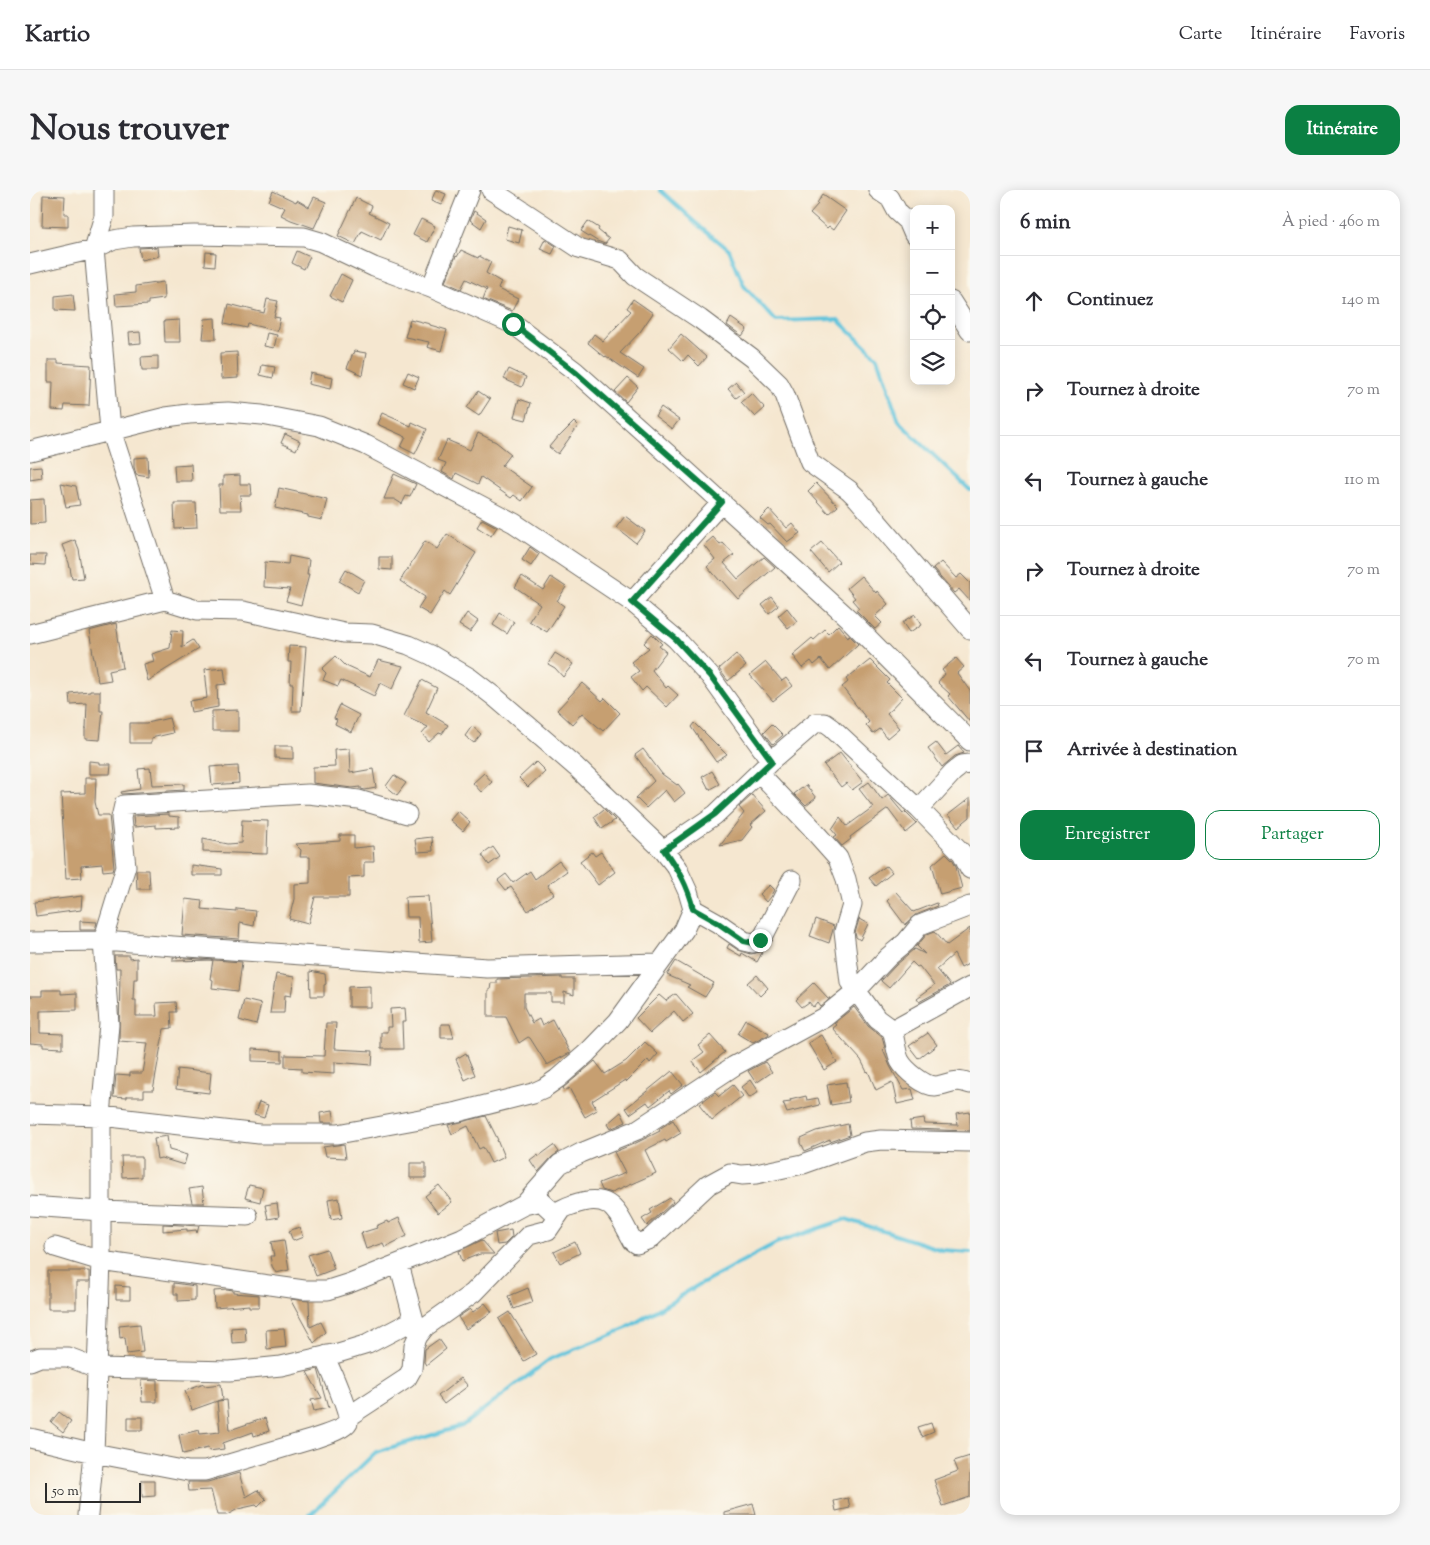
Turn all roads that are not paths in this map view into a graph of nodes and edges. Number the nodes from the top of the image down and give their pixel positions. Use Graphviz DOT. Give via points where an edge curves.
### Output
graph roads {
  1 [pos="104,190"];
  2 [pos="470,190"];
  3 [pos="491,190"];
  4 [pos="878,190"];
  5 [pos="910,226"];
  6 [pos="94,249"];
  7 [pos="30,264"];
  8 [pos="431,288"];
  9 [pos="955,306"];
  10 [pos="970,330"];
  11 [pos="110,430"];
  12 [pos="30,450"];
  13 [pos="722,502"];
  14 [pos="165,600"];
  15 [pos="632,602"];
  16 [pos="970,629"];
  17 [pos="30,634"];
  18 [pos="970,741"];
  19 [pos="970,764"];
  20 [pos="765,767"];
  21 [pos="919,809"];
  22 [pos="407,814"];
  23 [pos="664,850"];
  24 [pos="970,869"];
  25 [pos="792,880"];
  26 [pos="970,906"];
  27 [pos="693,909"];
  28 [pos="30,942"];
  29 [pos="103,942"];
  30 [pos="658,963"];
  31 [pos="970,986"];
  32 [pos="856,991"];
  33 [pos="892,1030"];
  34 [pos="970,1084"];
  35 [pos="30,1114"];
  36 [pos="101,1116"];
  37 [pos="970,1142"];
  38 [pos="524,1205"];
  39 [pos="30,1206"];
  40 [pos="101,1211"];
  41 [pos="561,1211"];
  42 [pos="248,1216"];
  43 [pos="55,1247"];
  44 [pos="102,1262"];
  45 [pos="399,1264"];
  46 [pos="416,1328"];
  47 [pos="327,1355"];
  48 [pos="30,1360"];
  49 [pos="97,1368"];
  50 [pos="349,1416"];
  51 [pos="30,1438"];
  52 [pos="94,1453"];
  53 [pos="88,1515"];
  1 -- 6 [label="street" via="104,216"];
  2 -- 8 [label="street"];
  3 -- 16 [label="street" via="579,248 620,260 635,276 752,358 779,384 810,462 857,498"];
  4 -- 5 [label="street" via="890,198 896,211"];
  6 -- 7 [label="street"];
  6 -- 8 [label="street" via="114,240 133,237 304,237"];
  6 -- 11 [label="street"];
  8 -- 13 [label="street" via="513,324 575,372"];
  9 -- 10 [label="street"];
  11 -- 12 [label="street"];
  11 -- 14 [label="street"];
  11 -- 15 [label="street" via="166,417 228,412 319,426 366,445 514,523"];
  13 -- 15 [label="street"];
  13 -- 18 [label="street" via="848,618"];
  14 -- 17 [label="street"];
  14 -- 23 [label="street" via="197,610 243,611 344,632 372,634 431,655 496,698 576,767"];
  15 -- 20 [label="street" via="676,639 710,676"];
  19 -- 21 [label="street" via="953,772"];
  20 -- 21 [label="street" via="815,724 825,723"];
  20 -- 23 [label="street" via="715,814"];
  20 -- 32 [label="street" via="838,858 852,906 844,932 850,982"];
  21 -- 24 [label="street" via="962,853"];
  22 -- 29 [label="street" via="359,800 308,794 124,805 121,818 126,866"];
  23 -- 27 [label="street" via="677,868"];
  25 -- 27 [label="street" via="764,935 754,943 744,941"];
  26 -- 32 [label="street" via="920,925"];
  27 -- 30 [label="street" via="684,930"];
  28 -- 29 [label="street"];
  29 -- 30 [label="street" via="487,968"];
  29 -- 36 [label="street" via="109,1024"];
  30 -- 36 [label="street" via="602,1039 556,1079 533,1094 458,1112 338,1134 259,1134"];
  31 -- 33 [label="street"];
  32 -- 33 [label="street" via="878,1019"];
  32 -- 38 [label="street" via="824,1017 734,1066 637,1130 560,1164"];
  33 -- 34 [label="street" via="900,1060 920,1080 935,1086 952,1081"];
  35 -- 36 [label="street"];
  36 -- 40 [label="street"];
  37 -- 41 [label="street" via="865,1142 803,1164 756,1174 730,1173 708,1185 650,1239 637,1244 618,1212 602,1201 589,1200"];
  38 -- 41 [label="street" via="541,1201 554,1213"];
  38 -- 45 [label="street" via="462,1238"];
  39 -- 40 [label="street"];
  40 -- 42 [label="street"];
  40 -- 44 [label="street"];
  41 -- 46 [label="street" via="548,1230 529,1235 473,1293 425,1327"];
  43 -- 44 [label="street"];
  44 -- 45 [label="street" via="304,1290 328,1290"];
  44 -- 49 [label="street"];
  45 -- 46 [label="street"];
  46 -- 47 [label="street"];
  46 -- 50 [label="street" via="412,1369 407,1378"];
  47 -- 49 [label="street" via="281,1366 230,1371"];
  47 -- 50 [label="street" via="326,1360"];
  48 -- 49 [label="street" via="68,1357"];
  49 -- 52 [label="street"];
  50 -- 52 [label="street" via="344,1426 329,1434 205,1471"];
  51 -- 52 [label="street"];
  52 -- 53 [label="street"];
}
